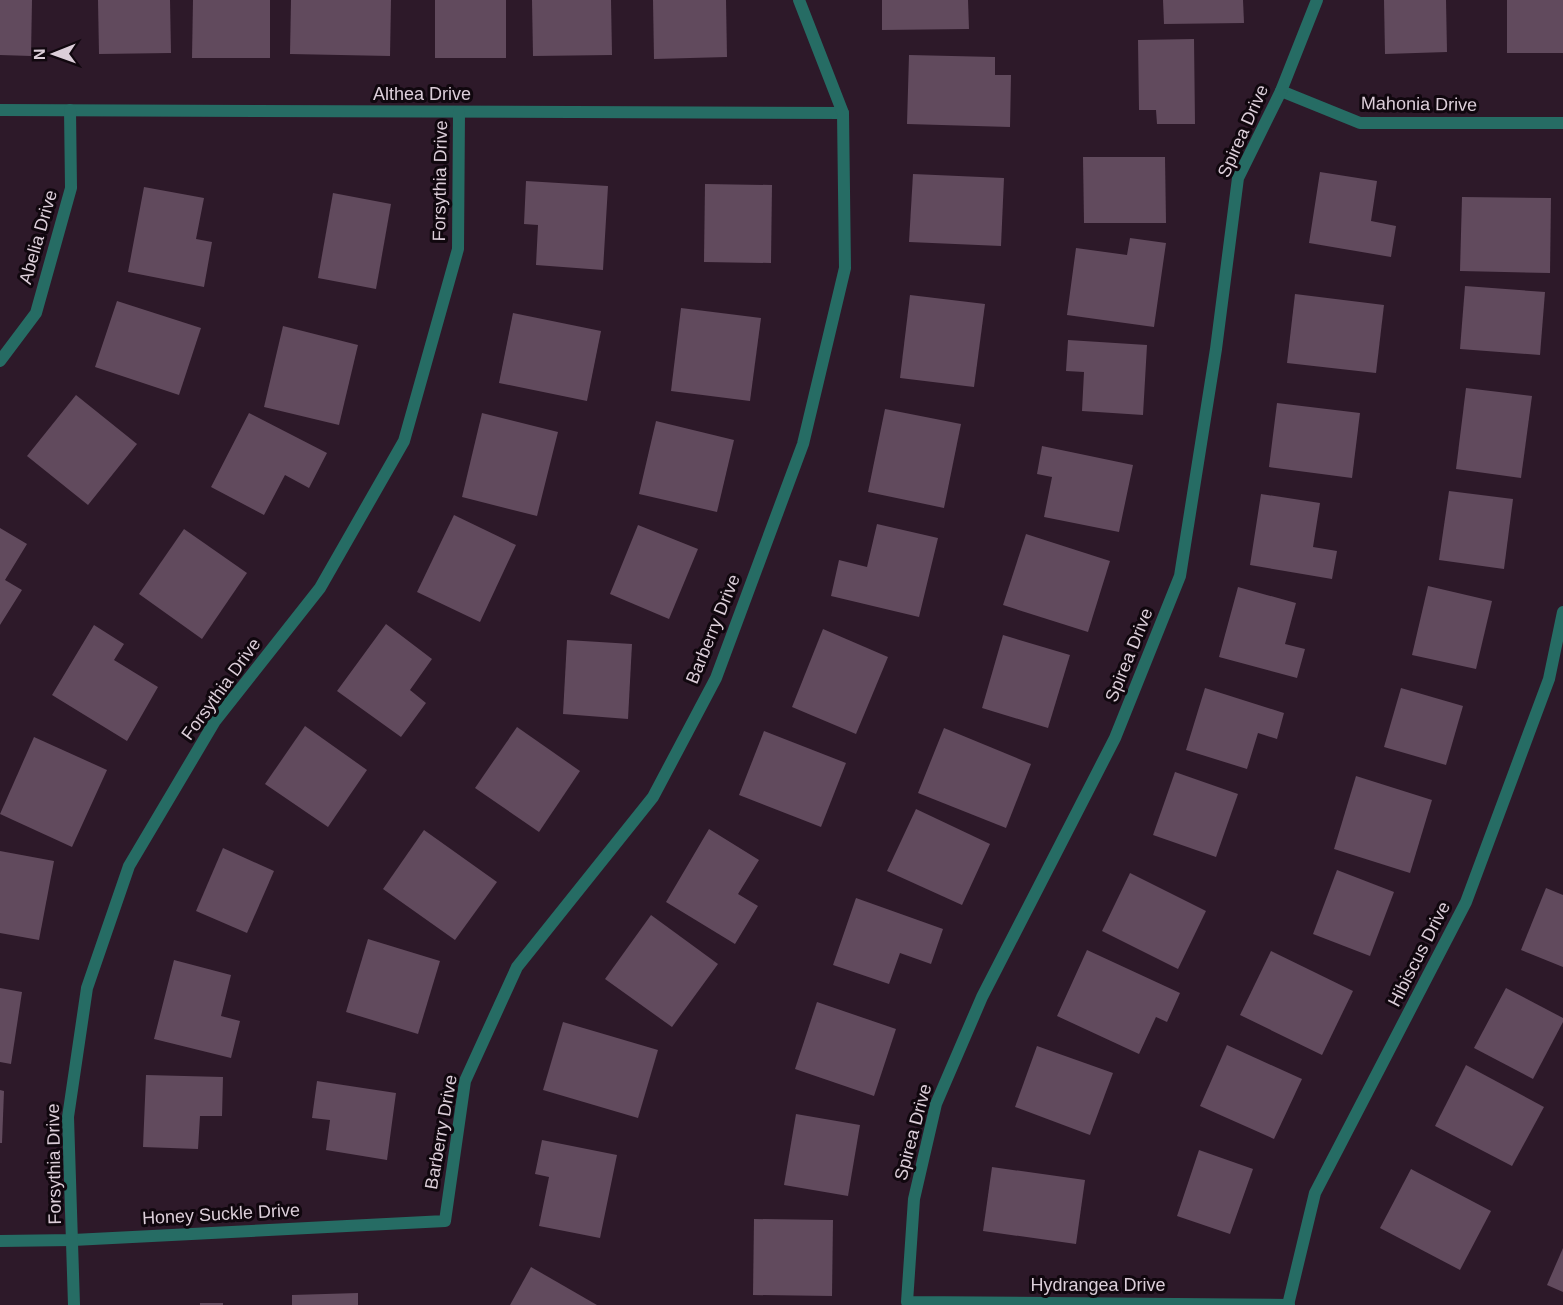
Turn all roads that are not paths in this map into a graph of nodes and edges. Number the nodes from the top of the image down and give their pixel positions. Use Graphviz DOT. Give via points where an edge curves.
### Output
graph roads {
  1 [pos="799,0"];
  2 [pos="1317,0"];
  3 [pos="1281,91"];
  4 [pos="0,110"];
  5 [pos="70,110"];
  6 [pos="459,112"];
  7 [pos="843,113"];
  8 [pos="1563,123"];
  9 [pos="0,361"];
  10 [pos="1563,612"];
  11 [pos="445,1221"];
  12 [pos="73,1240"];
  13 [pos="0,1241"];
  14 [pos="907,1302"];
  15 [pos="74,1305"];
  16 [pos="1289,1305"];
  1 -- 7 [label="street, Barberry Drive"];
  2 -- 3 [label="street, Spirea Drive"];
  3 -- 8 [label="street, Mahonia Drive" via="1360,123"];
  3 -- 14 [label="street, Spirea Drive" via="1238,178 1180,576 1115,738 982,997 936,1104 914,1198"];
  4 -- 5 [label="street, Althea Drive"];
  5 -- 6 [label="street, Althea Drive"];
  5 -- 9 [label="street, Abelia Drive" via="71,188 36,313"];
  6 -- 7 [label="street, Althea Drive"];
  6 -- 12 [label="street, Forsythia Drive" via="458,249 404,441 320,588 215,721 129,866 87,988 68,1117"];
  7 -- 11 [label="street, Barberry Drive" via="845,268 803,444 716,678 653,797 517,967 465,1081"];
  10 -- 16 [label="street, Hibiscus Drive" via="1549,679 1466,902 1315,1193"];
  11 -- 12 [label="street, Honey Suckle Drive"];
  12 -- 13 [label="street, Honey Suckle Drive"];
  12 -- 15 [label="street, Forsythia Drive"];
  14 -- 16 [label="street, Hydrangea Drive"];
}
